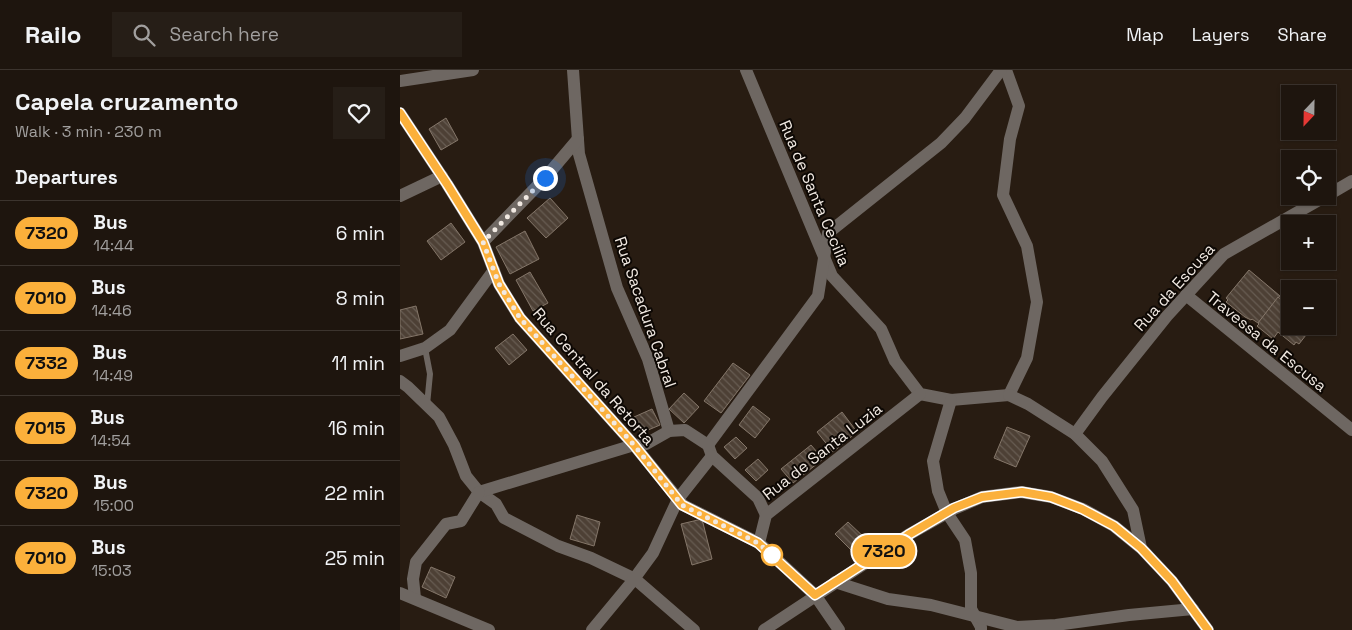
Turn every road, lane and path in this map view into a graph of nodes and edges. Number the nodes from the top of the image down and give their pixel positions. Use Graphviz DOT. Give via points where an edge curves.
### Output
graph roads {
  1 [pos="473,70"];
  2 [pos="574,70"];
  3 [pos="746,70"];
  4 [pos="1001,70"];
  5 [pos="1006,70"];
  6 [pos="434,73"];
  7 [pos="400,80"];
  8 [pos="400,113"];
  9 [pos="578,139"];
  10 [pos="442,176"];
  11 [pos="1352,181"];
  12 [pos="1336,191"];
  13 [pos="400,196"];
  14 [pos="1311,205"];
  15 [pos="483,242"];
  16 [pos="825,257"];
  17 [pos="494,270"];
  18 [pos="1186,295"];
  19 [pos="425,348"];
  20 [pos="400,356"];
  21 [pos="400,381"];
  22 [pos="920,394"];
  23 [pos="1009,395"];
  24 [pos="951,400"];
  25 [pos="428,405"];
  26 [pos="1352,430"];
  27 [pos="669,431"];
  28 [pos="1075,434"];
  29 [pos="634,445"];
  30 [pos="710,450"];
  31 [pos="479,492"];
  32 [pos="678,499"];
  33 [pos="947,513"];
  34 [pos="766,515"];
  35 [pos="758,543"];
  36 [pos="1141,548"];
  37 [pos="635,579"];
  38 [pos="835,582"];
  39 [pos="400,593"];
  40 [pos="815,595"];
  41 [pos="415,598"];
  42 [pos="1193,609"];
  43 [pos="976,618"];
  44 [pos="489,630"];
  45 [pos="592,630"];
  46 [pos="694,630"];
  47 [pos="764,630"];
  48 [pos="839,630"];
  49 [pos="981,630"];
  50 [pos="1208,630"];
  1 -- 6 [label="street"];
  2 -- 9 [label="street, Rua Sacadura Cabral"];
  3 -- 16 [label="street, Rua de Santa Cecilia"];
  4 -- 16 [label="street" via="965,118 941,143 828,233"];
  5 -- 23 [label="street" via="1019,106 1010,139 1003,195 1026,246 1037,302 1027,358"];
  6 -- 7 [label="street"];
  8 -- 10 [label="street, Rua Central da Retorta"];
  9 -- 15 [label="street"];
  9 -- 27 [label="street, Rua Sacadura Cabral" via="579,154 618,288 648,359"];
  10 -- 13 [label="street"];
  10 -- 15 [label="street, Rua Central da Retorta"];
  11 -- 12 [label="street, Rua da Escusa"];
  14 -- 18 [label="street, Rua da Escusa" via="1224,254"];
  15 -- 17 [label="street, Rua Central da Retorta"];
  16 -- 22 [label="street, Rua de Santa Cecilia" via="832,276 881,329 895,361"];
  16 -- 30 [label="street" via="818,296"];
  17 -- 19 [label="street" via="450,330"];
  17 -- 29 [label="street, Rua Central da Retorta" via="520,318"];
  18 -- 26 [label="street, Travessa da Escusa"];
  18 -- 28 [label="street, Rua da Escusa"];
  19 -- 20 [label="street"];
  19 -- 25 [label="lane" via="430,374"];
  21 -- 25 [label="street"];
  22 -- 24 [label="street"];
  22 -- 34 [label="street, Rua de Santa Luzia"];
  23 -- 24 [label="street"];
  23 -- 28 [label="street"];
  24 -- 33 [label="street" via="933,461 938,491"];
  25 -- 31 [label="street" via="439,417 466,476"];
  27 -- 29 [label="street" via="646,444"];
  27 -- 30 [label="street" via="685,430"];
  28 -- 36 [label="street" via="1102,461 1133,510"];
  29 -- 31 [label="street"];
  29 -- 32 [label="street, Rua Central da Retorta"];
  30 -- 32 [label="street"];
  30 -- 34 [label="street" via="758,498"];
  31 -- 37 [label="street" via="496,504 504,518 558,546"];
  31 -- 41 [label="street" via="461,522 446,524 416,562 413,579"];
  32 -- 35 [label="street, Rua Central da Retorta" via="682,505"];
  32 -- 37 [label="street" via="653,553"];
  33 -- 36 [label="street" via="982,497 1022,492 1051,497 1114,526"];
  33 -- 38 [label="street"];
  33 -- 43 [label="street" via="965,540 971,572 971,610"];
  34 -- 35 [label="street, Rua de Santa Luzia"];
  35 -- 40 [label="street, Rua Central da Retorta"];
  36 -- 42 [label="street"];
  37 -- 45 [label="street"];
  37 -- 46 [label="street"];
  38 -- 40 [label="street"];
  38 -- 43 [label="street" via="888,599 931,605"];
  39 -- 41 [label="street"];
  40 -- 47 [label="street"];
  40 -- 48 [label="street, Rua Central da Retorta"];
  41 -- 44 [label="street"];
  42 -- 43 [label="street" via="1016,627"];
  42 -- 50 [label="street"];
  43 -- 49 [label="street"];
}
